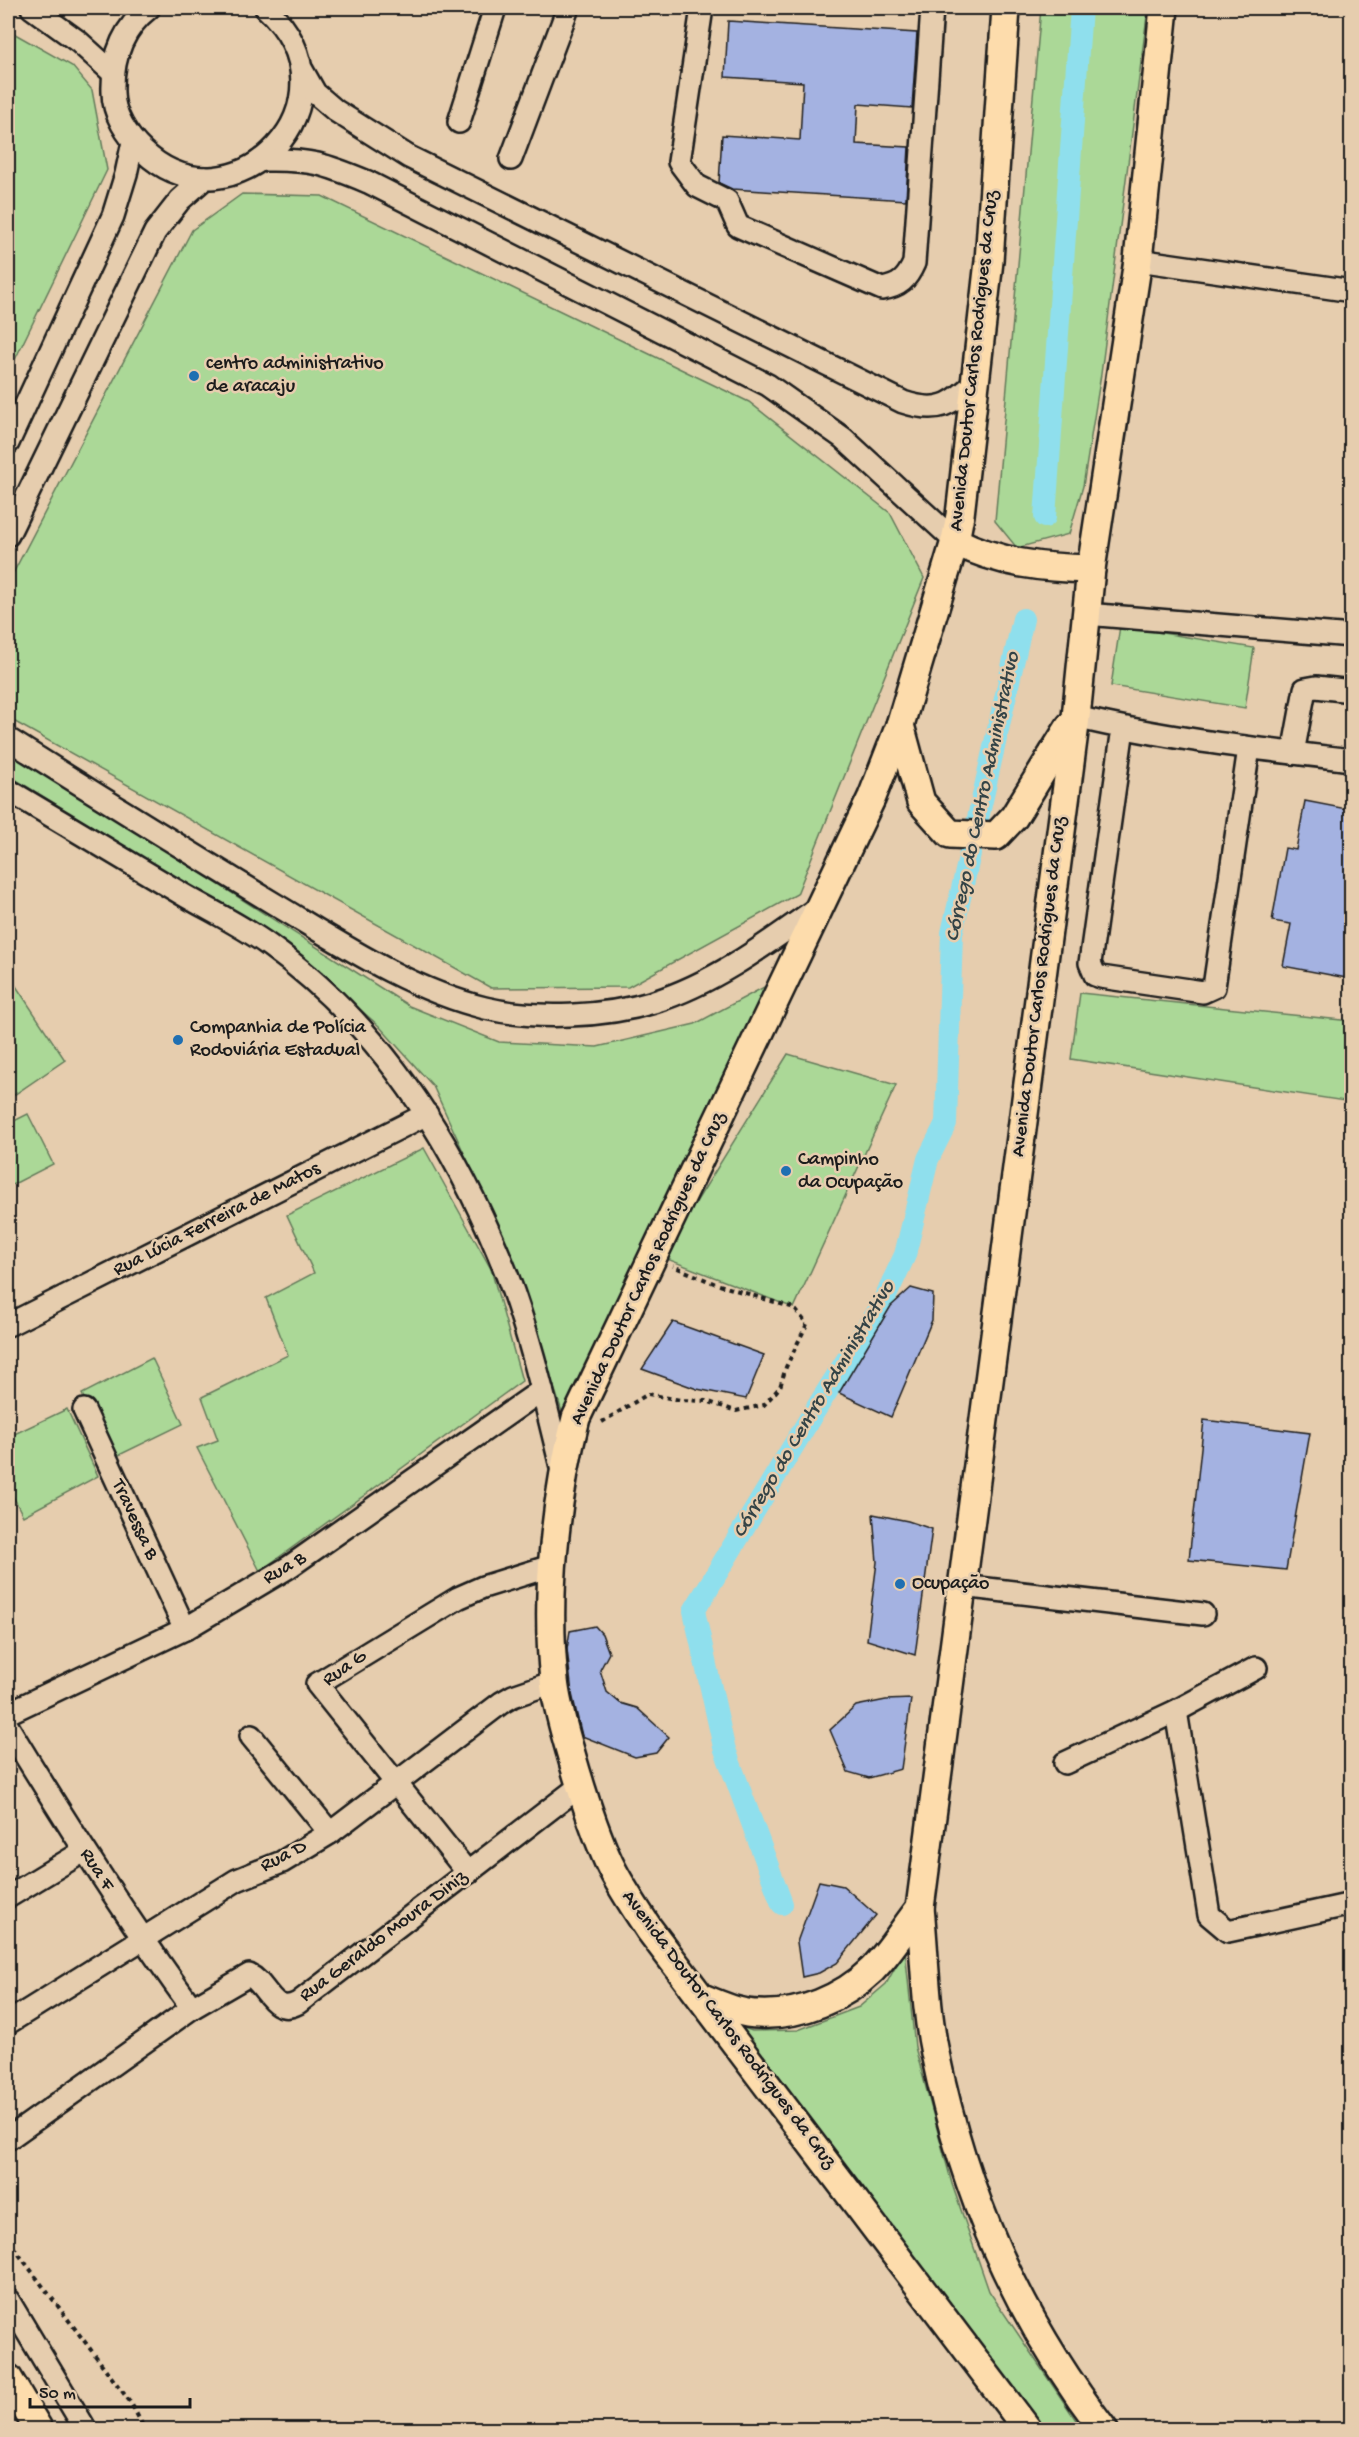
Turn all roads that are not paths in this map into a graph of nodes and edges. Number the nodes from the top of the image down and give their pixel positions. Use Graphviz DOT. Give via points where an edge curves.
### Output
graph roads {
  1 [pos="32,8"];
  2 [pos="149,8"];
  3 [pos="495,8"];
  4 [pos="568,8"];
  5 [pos="702,8"];
  6 [pos="932,8"];
  7 [pos="1006,8"];
  8 [pos="1164,8"];
  9 [pos="276,12"];
  10 [pos="302,70"];
  11 [pos="112,72"];
  12 [pos="459,122"];
  13 [pos="133,142"];
  14 [pos="511,159"];
  15 [pos="264,160"];
  16 [pos="205,178"];
  17 [pos="1138,260"];
  18 [pos="1352,291"];
  19 [pos="976,381"];
  20 [pos="8,443"];
  21 [pos="8,535"];
  22 [pos="956,541"];
  23 [pos="1091,569"];
  24 [pos="1086,614"];
  25 [pos="1352,636"];
  26 [pos="1352,692"];
  27 [pos="1076,717"];
  28 [pos="900,725"];
  29 [pos="1123,728"];
  30 [pos="8,739"];
  31 [pos="1249,748"];
  32 [pos="1293,753"];
  33 [pos="1352,760"];
  34 [pos="8,790"];
  35 [pos="823,904"];
  36 [pos="427,1114"];
  37 [pos="8,1325"];
  38 [pos="542,1390"];
  39 [pos="84,1410"];
  40 [pos="562,1471"];
  41 [pos="554,1565"];
  42 [pos="962,1586"];
  43 [pos="1203,1614"];
  44 [pos="185,1629"];
  45 [pos="1256,1668"];
  46 [pos="554,1682"];
  47 [pos="17,1701"];
  48 [pos="1176,1711"];
  49 [pos="8,1713"];
  50 [pos="8,1727"];
  51 [pos="251,1736"];
  52 [pos="1065,1763"];
  53 [pos="396,1783"];
  54 [pos="580,1786"];
  55 [pos="330,1833"];
  56 [pos="84,1851"];
  57 [pos="468,1873"];
  58 [pos="8,1897"];
  59 [pos="1352,1904"];
  60 [pos="920,1908"];
  61 [pos="142,1940"];
  62 [pos="702,1998"];
  63 [pos="192,2008"];
  64 [pos="8,2024"];
  65 [pos="8,2139"];
  66 [pos="8,2300"];
  67 [pos="8,2378"];
  68 [pos="39,2430"];
  69 [pos="86,2430"];
  70 [pos="1028,2430"];
  71 [pos="1104,2430"];
  1 -- 11 [label="street"];
  2 -- 11 [label="street" via="136,18 120,43"];
  3 -- 12 [label="street"];
  4 -- 14 [label="street"];
  5 -- 6 [label="street" via="679,162 697,186 727,201 738,226 882,289 906,279 914,263"];
  7 -- 19 [label="main road, Avenida Doutor Carlos Rodrigues da Cruz" via="989,261"];
  8 -- 17 [label="main road, Avenida Doutor Carlos Rodrigues da Cruz"];
  9 -- 10 [label="street" via="295,44"];
  10 -- 15 [label="street" via="300,104 287,135"];
  10 -- 19 [label="street" via="315,93 336,111 409,157 903,402 924,409 940,407 954,401"];
  11 -- 13 [label="street" via="113,97 120,121"];
  13 -- 16 [label="street" via="153,161 178,173"];
  13 -- 20 [label="street" via="113,216"];
  15 -- 16 [label="street" via="236,173"];
  15 -- 22 [label="street" via="303,159 368,182 768,386 843,438"];
  16 -- 21 [label="street" via="180,200 155,232"];
  17 -- 18 [label="street"];
  17 -- 23 [label="main road, Avenida Doutor Carlos Rodrigues da Cruz"];
  19 -- 22 [label="main road, Avenida Doutor Carlos Rodrigues da Cruz"];
  22 -- 23 [label="main road" via="1028,565"];
  22 -- 28 [label="main road, Avenida Doutor Carlos Rodrigues da Cruz"];
  23 -- 24 [label="main road, Avenida Doutor Carlos Rodrigues da Cruz"];
  24 -- 25 [label="street"];
  24 -- 27 [label="main road, Avenida Doutor Carlos Rodrigues da Cruz"];
  26 -- 32 [label="street" via="1305,689"];
  27 -- 28 [label="main road" via="1014,817 996,836 950,834 921,802"];
  27 -- 29 [label="street"];
  27 -- 42 [label="main road, Avenida Doutor Carlos Rodrigues da Cruz"];
  28 -- 35 [label="main road, Avenida Doutor Carlos Rodrigues da Cruz"];
  29 -- 31 [label="street"];
  29 -- 31 [label="street" via="1090,963 1095,975 1101,977 1203,992 1214,987"];
  30 -- 35 [label="street" via="374,964 486,1008 534,1014 585,1014 653,1002 751,955"];
  31 -- 32 [label="street"];
  32 -- 33 [label="street"];
  34 -- 36 [label="street" via="268,945 348,1013"];
  35 -- 40 [label="main road, Avenida Doutor Carlos Rodrigues da Cruz" via="576,1418"];
  36 -- 37 [label="street, Rua Lúcia Ferreira de Matos"];
  36 -- 38 [label="street" via="468,1186 507,1276"];
  38 -- 40 [label="street"];
  38 -- 44 [label="street, Rua B" via="315,1550"];
  39 -- 44 [label="street, Travessa B"];
  40 -- 41 [label="main road, Avenida Doutor Carlos Rodrigues da Cruz"];
  41 -- 46 [label="main road, Avenida Doutor Carlos Rodrigues da Cruz" via="550,1619"];
  41 -- 53 [label="street, Rua G" via="458,1598 317,1683"];
  42 -- 43 [label="street"];
  42 -- 60 [label="main road, Avenida Doutor Carlos Rodrigues da Cruz"];
  44 -- 47 [label="street, Rua B"];
  45 -- 48 [label="street"];
  46 -- 53 [label="street, Rua D" via="501,1703"];
  46 -- 54 [label="main road, Avenida Doutor Carlos Rodrigues da Cruz"];
  47 -- 49 [label="street, Rua B"];
  48 -- 52 [label="street"];
  48 -- 59 [label="street" via="1209,1916 1228,1931"];
  50 -- 56 [label="street, Rua F"];
  51 -- 55 [label="street"];
  53 -- 55 [label="street, Rua D"];
  53 -- 57 [label="street, Rua G"];
  54 -- 57 [label="street, Rua Geraldo Moura Diniz"];
  54 -- 62 [label="main road, Avenida Doutor Carlos Rodrigues da Cruz" via="619,1883"];
  55 -- 61 [label="street, Rua D" via="277,1865 237,1880"];
  56 -- 58 [label="street"];
  56 -- 61 [label="street, Rua F"];
  57 -- 63 [label="street, Rua Geraldo Moura Diniz" via="293,2006 279,2006 250,1975"];
  60 -- 62 [label="main road" via="872,1969 840,1994 809,2007 760,2014"];
  60 -- 71 [label="main road, Avenida Doutor Carlos Rodrigues da Cruz" via="935,2051 969,2183 1010,2282"];
  61 -- 63 [label="street, Rua F"];
  61 -- 64 [label="street, Rua D"];
  62 -- 70 [label="main road, Avenida Doutor Carlos Rodrigues da Cruz"];
  63 -- 65 [label="street, Rua Geraldo Moura Diniz"];
  66 -- 69 [label="street"];
  67 -- 68 [label="main road"];
}
